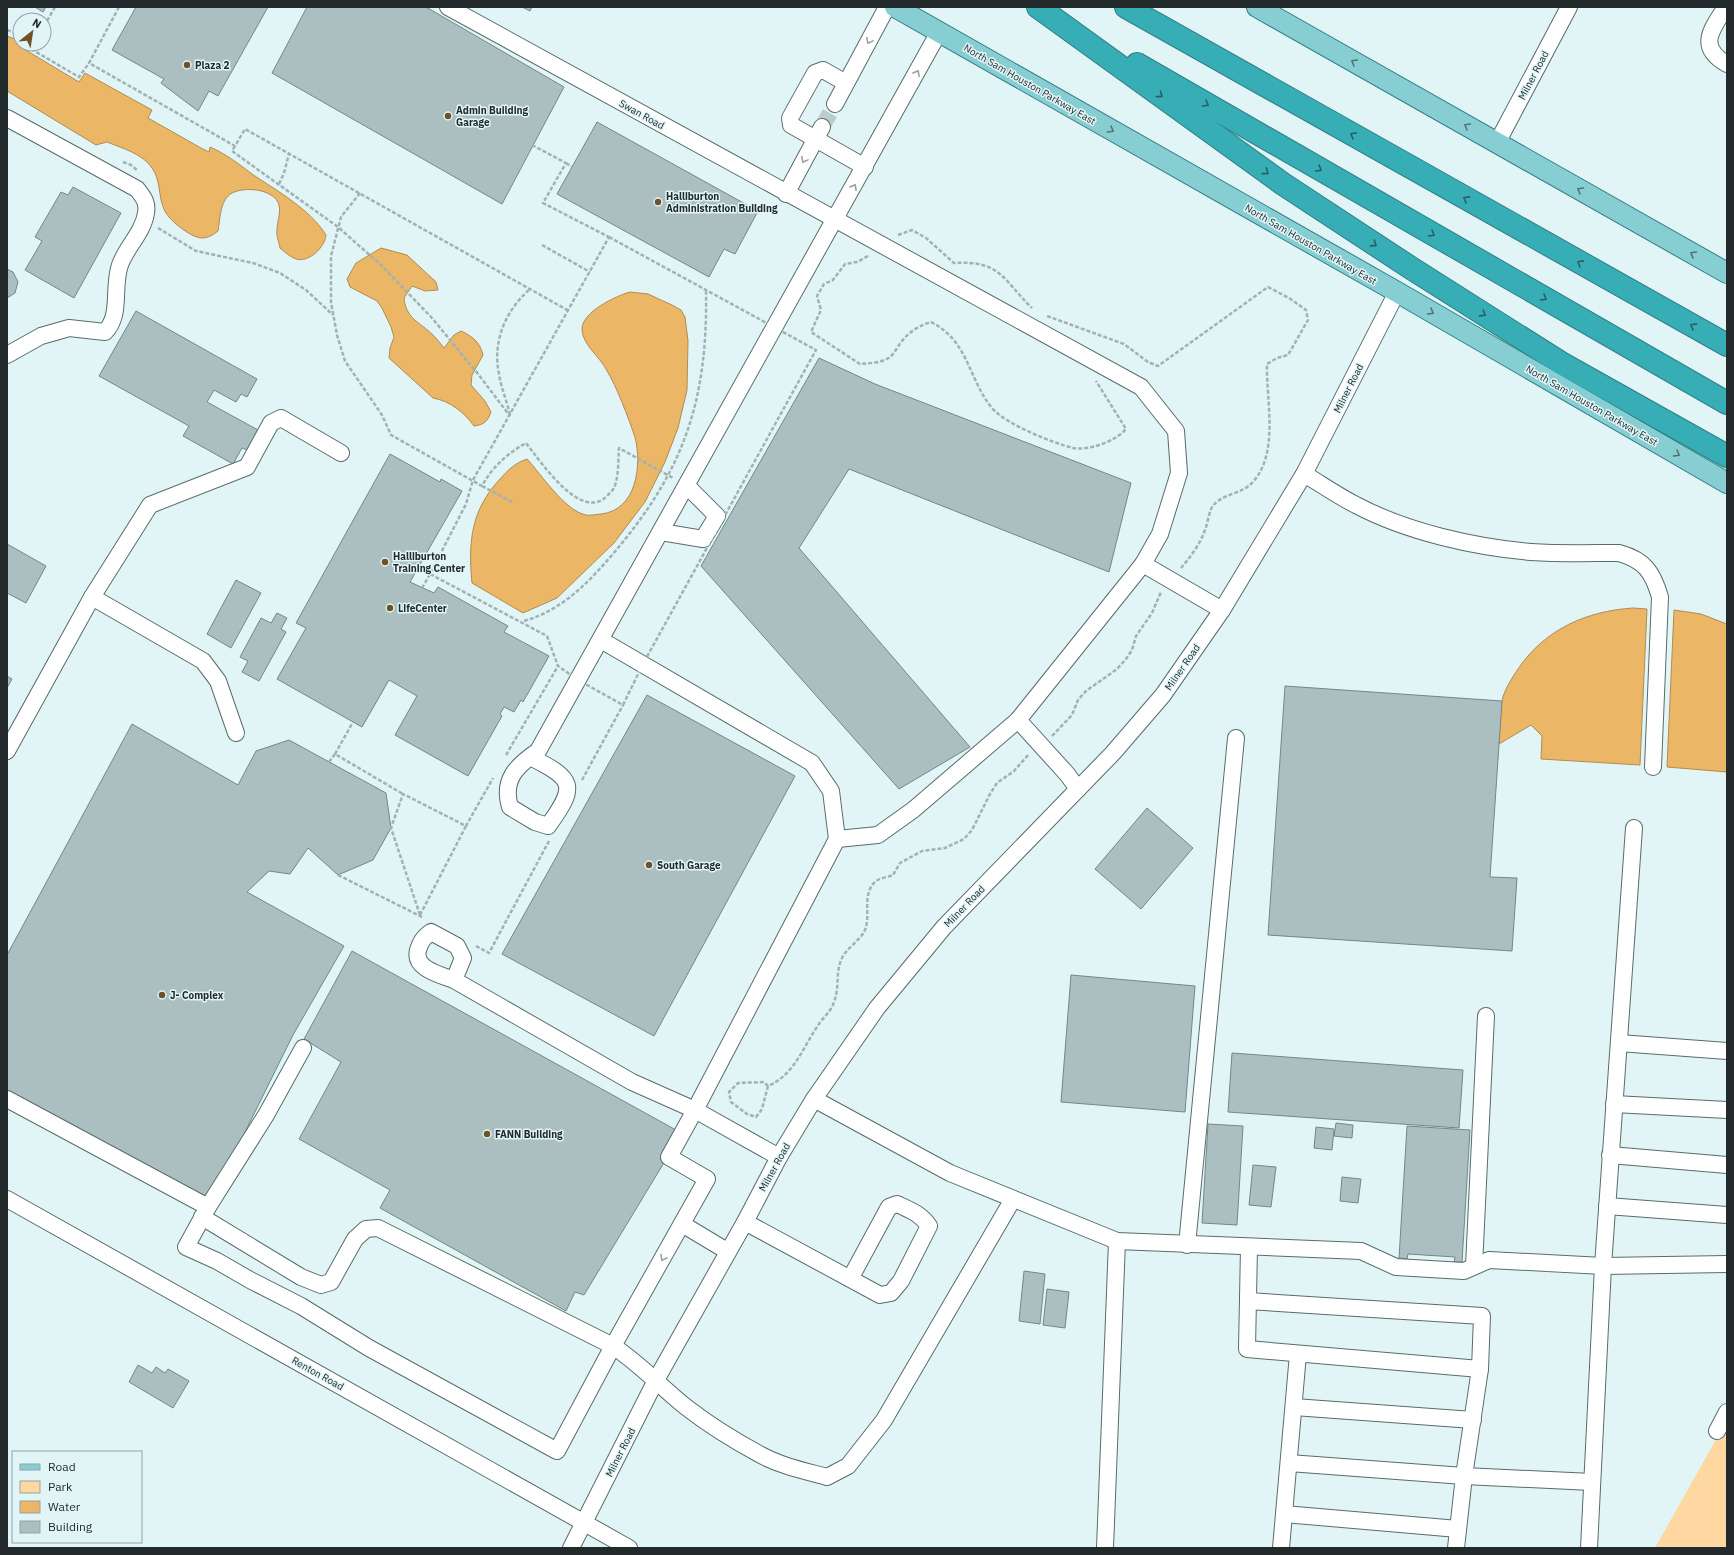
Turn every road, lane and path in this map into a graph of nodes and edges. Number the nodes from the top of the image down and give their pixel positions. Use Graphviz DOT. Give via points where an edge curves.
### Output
graph roads {
  1 [pos="120,7"];
  2 [pos="448,7"];
  3 [pos="887,7"];
  4 [pos="895,7"];
  5 [pos="1039,7"];
  6 [pos="1126,7"];
  7 [pos="1257,7"];
  8 [pos="1569,7"];
  9 [pos="1726,7"];
  10 [pos="939,32"];
  11 [pos="36,52"];
  12 [pos="89,63"];
  13 [pos="1727,64"];
  14 [pos="846,83"];
  15 [pos="835,104"];
  16 [pos="7,118"];
  17 [pos="819,133"];
  18 [pos="1497,143"];
  19 [pos="532,145"];
  20 [pos="235,146"];
  21 [pos="289,154"];
  22 [pos="119,162"];
  23 [pos="566,163"];
  24 [pos="572,167"];
  25 [pos="865,167"];
  26 [pos="141,174"];
  27 [pos="279,184"];
  28 [pos="360,193"];
  29 [pos="786,194"];
  30 [pos="835,221"];
  31 [pos="157,227"];
  32 [pos="338,227"];
  33 [pos="609,237"];
  34 [pos="542,245"];
  35 [pos="880,245"];
  36 [pos="590,272"];
  37 [pos="1727,273"];
  38 [pos="530,288"];
  39 [pos="706,290"];
  40 [pos="1397,292"];
  41 [pos="569,310"];
  42 [pos="1037,311"];
  43 [pos="333,315"];
  44 [pos="1044,315"];
  45 [pos="1064,322"];
  46 [pos="776,328"];
  47 [pos="1727,345"];
  48 [pos="1071,349"];
  49 [pos="7,355"];
  50 [pos="1090,376"];
  51 [pos="1727,403"];
  52 [pos="510,416"];
  53 [pos="342,453"];
  54 [pos="1727,456"];
  55 [pos="1304,474"];
  56 [pos="668,475"];
  57 [pos="473,480"];
  58 [pos="1727,483"];
  59 [pos="482,486"];
  60 [pos="687,486"];
  61 [pos="512,502"];
  62 [pos="661,532"];
  63 [pos="1142,564"];
  64 [pos="430,574"];
  65 [pos="1171,580"];
  66 [pos="422,588"];
  67 [pos="92,598"];
  68 [pos="1222,610"];
  69 [pos="523,622"];
  70 [pos="601,640"];
  71 [pos="643,664"];
  72 [pos="558,666"];
  73 [pos="578,680"];
  74 [pos="623,705"];
  75 [pos="1018,720"];
  76 [pos="353,722"];
  77 [pos="236,732"];
  78 [pos="1236,738"];
  79 [pos="1041,745"];
  80 [pos="7,751"];
  81 [pos="335,754"];
  82 [pos="530,757"];
  83 [pos="504,759"];
  84 [pos="329,762"];
  85 [pos="1653,767"];
  86 [pos="496,772"];
  87 [pos="582,781"];
  88 [pos="1078,789"];
  89 [pos="403,794"];
  90 [pos="466,826"];
  91 [pos="1634,828"];
  92 [pos="552,836"];
  93 [pos="837,839"];
  94 [pos="338,875"];
  95 [pos="420,916"];
  96 [pos="427,919"];
  97 [pos="475,946"];
  98 [pos="454,980"];
  99 [pos="1486,1016"];
  100 [pos="1619,1043"];
  101 [pos="303,1048"];
  102 [pos="1727,1051"];
  103 [pos="768,1086"];
  104 [pos="7,1099"];
  105 [pos="814,1099"];
  106 [pos="1614,1104"];
  107 [pos="695,1110"];
  108 [pos="1727,1110"];
  109 [pos="1610,1155"];
  110 [pos="779,1157"];
  111 [pos="1727,1165"];
  112 [pos="7,1199"];
  113 [pos="1013,1199"];
  114 [pos="1607,1206"];
  115 [pos="205,1212"];
  116 [pos="1727,1216"];
  117 [pos="745,1222"];
  118 [pos="682,1224"];
  119 [pos="1117,1241"];
  120 [pos="1187,1245"];
  121 [pos="1249,1247"];
  122 [pos="727,1251"];
  123 [pos="1727,1264"];
  124 [pos="1474,1266"];
  125 [pos="1603,1266"];
  126 [pos="850,1279"];
  127 [pos="1248,1301"];
  128 [pos="613,1346"];
  129 [pos="1298,1354"];
  130 [pos="1480,1369"];
  131 [pos="656,1380"];
  132 [pos="1294,1406"];
  133 [pos="1727,1412"];
  134 [pos="1473,1420"];
  135 [pos="1717,1430"];
  136 [pos="1289,1463"];
  137 [pos="1464,1476"];
  138 [pos="1592,1482"];
  139 [pos="1284,1514"];
  140 [pos="585,1523"];
  141 [pos="1458,1529"];
  142 [pos="571,1548"];
  143 [pos="629,1548"];
  144 [pos="1105,1548"];
  145 [pos="1281,1548"];
  146 [pos="1456,1548"];
  147 [pos="1589,1548"];
  1 -- 12 [label="path"];
  2 -- 29 [label="street, Swan Road"];
  3 -- 14 [label="street, one-way"];
  4 -- 10 [label="main road, North Sam Houston Parkway East"];
  5 -- 51 [label="highway, one-way"];
  5 -- 54 [label="highway, one-way" via="1283,184 1411,268 1561,363"];
  47 -- 6 [label="highway, one-way"];
  18 -- 7 [label="main road, one-way"];
  8 -- 18 [label="street, Milner Road"];
  9 -- 13 [label="street" via="1710,37 1709,45 1711,52"];
  25 -- 10 [label="street, one-way"];
  10 -- 40 [label="main road, North Sam Houston Parkway East, one-way"];
  11 -- 12 [label="path" via="79,77"];
  12 -- 20 [label="path"];
  14 -- 15 [label="street"];
  14 -- 17 [label="street" via="823,70 815,73 790,118 791,125"];
  16 -- 49 [label="street" via="136,189 146,200 143,223 120,265 113,325 105,332 69,328 41,336"];
  17 -- 25 [label="street"];
  17 -- 29 [label="street, one-way"];
  37 -- 18 [label="main road, one-way"];
  19 -- 23 [label="path"];
  20 -- 21 [label="path" via="245,129"];
  20 -- 27 [label="path" via="232,151"];
  21 -- 27 [label="path"];
  21 -- 28 [label="path"];
  22 -- 26 [label="path" via="131,165"];
  23 -- 24 [label="path"];
  23 -- 33 [label="path" via="543,202"];
  30 -- 25 [label="street, one-way"];
  27 -- 32 [label="path"];
  28 -- 32 [label="path" via="346,209"];
  28 -- 38 [label="path"];
  29 -- 30 [label="street, Swan Road"];
  30 -- 35 [label="street, Swan Road"];
  30 -- 46 [label="street"];
  31 -- 43 [label="path" via="196,252 253,263 280,273 306,290"];
  32 -- 43 [label="path" via="331,256"];
  32 -- 52 [label="path" via="444,332"];
  33 -- 36 [label="path"];
  33 -- 39 [label="path"];
  34 -- 36 [label="path"];
  35 -- 42 [label="path" via="888,238 912,230 926,238 954,263 968,262 994,268 1031,308"];
  35 -- 48 [label="street, Swan Road"];
  35 -- 50 [label="path" via="857,262 845,264 833,280 824,284 817,296 821,310 811,332 836,350 860,364 883,362 892,356 899,344 912,331 931,322 944,328 955,340 992,408 1022,429 1074,448 1108,442 1126,429 1103,391"];
  36 -- 41 [label="path"];
  38 -- 41 [label="path"];
  38 -- 52 [label="path" via="508,315 499,341 498,372"];
  39 -- 46 [label="path"];
  39 -- 56 [label="path" via="707,325 700,386 687,436"];
  40 -- 55 [label="street, Milner Road"];
  40 -- 58 [label="main road, North Sam Houston Parkway East, one-way"];
  41 -- 52 [label="path"];
  43 -- 57 [label="path" via="345,361 382,415 392,435"];
  44 -- 45 [label="path"];
  45 -- 48 [label="path"];
  45 -- 65 [label="path" via="1124,344 1148,362 1158,366 1268,287 1306,310 1308,320 1288,355 1267,364 1269,430 1263,468 1245,490 1223,498 1213,506 1201,542"];
  46 -- 60 [label="street"];
  46 -- 71 [label="path" via="816,350"];
  48 -- 63 [label="street, Swan Road" via="1141,388 1176,431 1179,473 1160,534"];
  52 -- 57 [label="path"];
  53 -- 67 [label="street" via="280,418 271,423 246,467 150,505"];
  55 -- 68 [label="street, Milner Road"];
  55 -- 85 [label="street" via="1356,506 1394,522 1444,537 1496,548 1532,552 1619,553 1642,563 1654,578 1660,597"];
  56 -- 59 [label="path" via="619,448 614,488 602,501 595,504 581,501 558,482 526,443 492,469"];
  56 -- 69 [label="path" via="645,515 592,577 562,604"];
  57 -- 59 [label="path"];
  57 -- 64 [label="path" via="466,504"];
  59 -- 61 [label="path"];
  60 -- 62 [label="street"];
  60 -- 62 [label="street" via="717,516 703,539"];
  62 -- 70 [label="street"];
  63 -- 65 [label="street"];
  63 -- 75 [label="street, Swan Road"];
  64 -- 66 [label="path"];
  64 -- 69 [label="path"];
  65 -- 68 [label="street"];
  65 -- 79 [label="path" via="1161,592 1152,614 1136,636 1126,659 1086,691 1078,700 1072,715"];
  67 -- 77 [label="street" via="203,661 218,681"];
  67 -- 80 [label="street"];
  68 -- 88 [label="street, Milner Road" via="1162,695 1113,753"];
  69 -- 72 [label="path" via="547,636"];
  70 -- 71 [label="street"];
  70 -- 73 [label="street"];
  71 -- 74 [label="path"];
  71 -- 93 [label="street" via="812,763 831,790"];
  72 -- 73 [label="path"];
  72 -- 83 [label="path"];
  73 -- 74 [label="path"];
  73 -- 82 [label="street" via="538,751"];
  74 -- 87 [label="path"];
  75 -- 79 [label="street"];
  75 -- 93 [label="street, Swan Road" via="913,810 878,835"];
  76 -- 81 [label="path"];
  78 -- 120 [label="street"];
  79 -- 88 [label="street"];
  79 -- 103 [label="path" via="1020,763 1014,772 997,783 972,830 964,839 945,848 922,851 900,863 893,875 877,880 870,888 866,928 842,957 837,972 839,980 834,1003 781,1081"];
  81 -- 84 [label="path"];
  81 -- 89 [label="path"];
  86 -- 90 [label="path"];
  88 -- 105 [label="street, Milner Road" via="944,927 877,1008"];
  89 -- 90 [label="path"];
  89 -- 95 [label="path" via="391,828"];
  90 -- 95 [label="path"];
  91 -- 100 [label="street"];
  92 -- 97 [label="path" via="489,953"];
  93 -- 107 [label="street"];
  94 -- 95 [label="path"];
  95 -- 96 [label="path"];
  98 -- 107 [label="street" via="632,1082"];
  99 -- 124 [label="street"];
  100 -- 102 [label="street"];
  100 -- 106 [label="street"];
  101 -- 115 [label="street" via="266,1115"];
  103 -- 103 [label="path" via="762,1109 756,1117 747,1114 731,1102 728,1092 738,1083 764,1082"];
  104 -- 115 [label="street"];
  105 -- 110 [label="street, Milner Road"];
  105 -- 113 [label="street" via="950,1173"];
  106 -- 108 [label="street"];
  106 -- 109 [label="street"];
  107 -- 110 [label="street"];
  107 -- 118 [label="street" via="669,1157 707,1179"];
  109 -- 111 [label="street"];
  109 -- 114 [label="street"];
  110 -- 117 [label="street, Milner Road"];
  112 -- 140 [label="street, Renton Road"];
  113 -- 119 [label="street"];
  113 -- 131 [label="street" via="884,1420 848,1466 827,1477 762,1456 686,1407"];
  114 -- 116 [label="street"];
  114 -- 125 [label="street"];
  115 -- 128 [label="street" via="301,1277 321,1285 331,1282 355,1239 366,1229 378,1228"];
  115 -- 128 [label="street" via="186,1247 217,1260 302,1306 369,1348 557,1451"];
  117 -- 122 [label="street, Milner Road"];
  117 -- 126 [label="street"];
  118 -- 122 [label="street"];
  118 -- 128 [label="street, one-way"];
  119 -- 120 [label="street"];
  119 -- 144 [label="street"];
  120 -- 121 [label="street"];
  121 -- 124 [label="street" via="1361,1251 1396,1267 1464,1271"];
  121 -- 127 [label="street"];
  122 -- 131 [label="street, Milner Road"];
  123 -- 125 [label="street"];
  124 -- 125 [label="street" via="1489,1260"];
  125 -- 138 [label="street"];
  126 -- 126 [label="street" via="880,1295 891,1293 901,1281 929,1226 924,1219 897,1204 889,1207"];
  127 -- 129 [label="street" via="1246,1349"];
  127 -- 130 [label="street" via="1482,1316"];
  128 -- 131 [label="street"];
  129 -- 130 [label="street"];
  129 -- 132 [label="street"];
  130 -- 134 [label="street"];
  131 -- 140 [label="street, Milner Road"];
  132 -- 134 [label="street"];
  132 -- 136 [label="street"];
  133 -- 135 [label="street"];
  134 -- 137 [label="street"];
  136 -- 137 [label="street"];
  136 -- 139 [label="street"];
  137 -- 138 [label="street"];
  137 -- 141 [label="street"];
  138 -- 147 [label="street"];
  139 -- 141 [label="street"];
  139 -- 145 [label="street"];
  140 -- 142 [label="street, Milner Road"];
  140 -- 143 [label="street, Renton Road"];
  141 -- 146 [label="street"];
}
